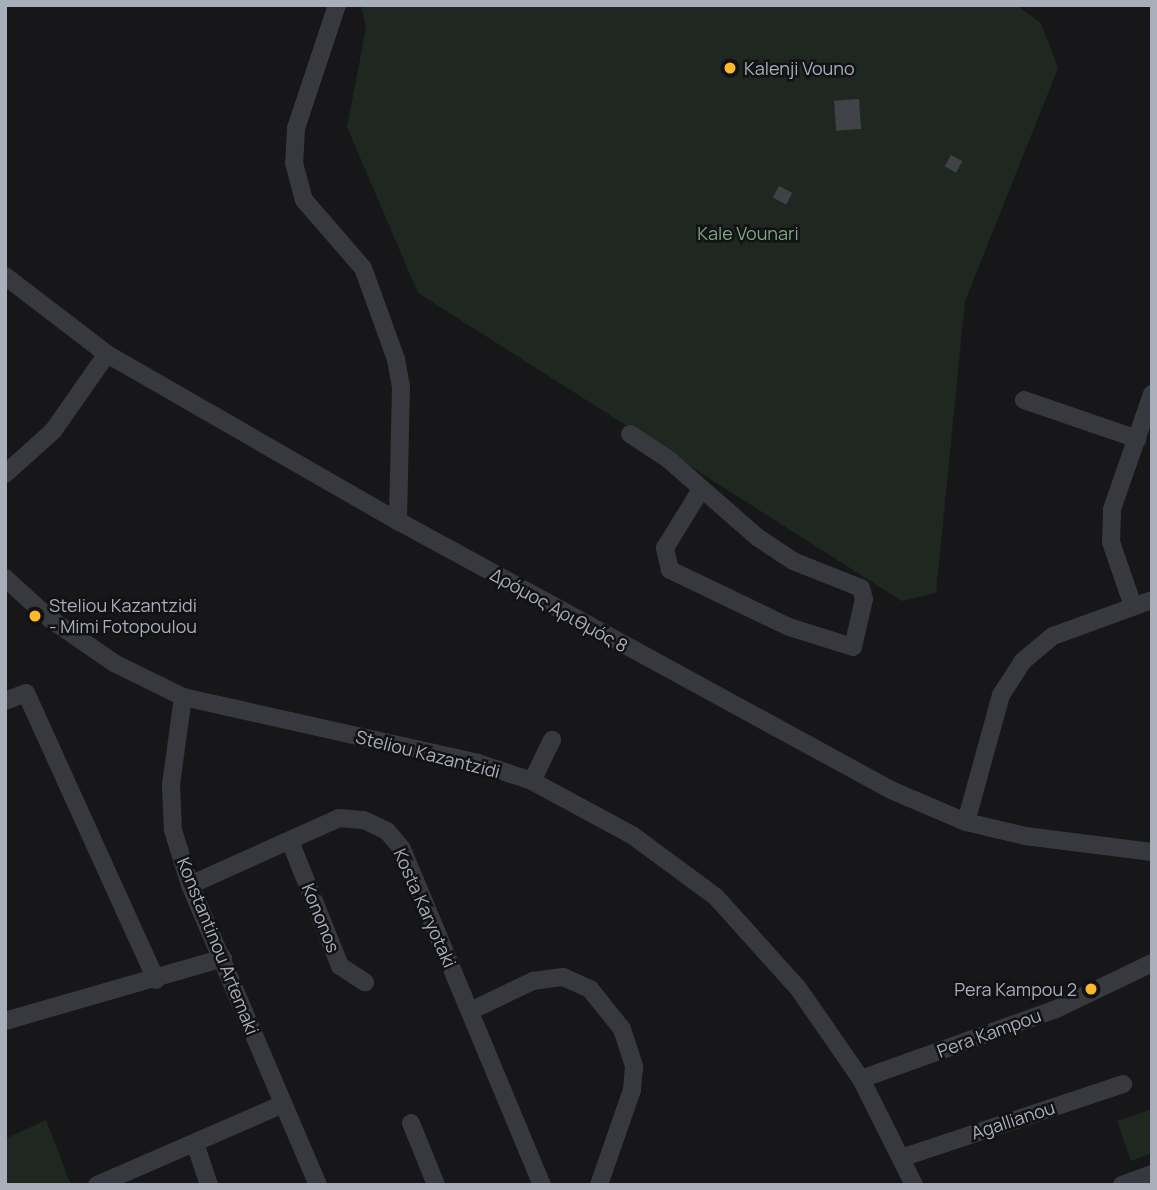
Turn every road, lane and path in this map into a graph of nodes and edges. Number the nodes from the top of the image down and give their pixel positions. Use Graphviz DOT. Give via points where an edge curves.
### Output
graph roads {
  1 [pos="337,5"];
  2 [pos="5,276"];
  3 [pos="107,354"];
  4 [pos="1152,394"];
  5 [pos="1024,400"];
  6 [pos="630,434"];
  7 [pos="1137,439"];
  8 [pos="5,474"];
  9 [pos="700,491"];
  10 [pos="398,521"];
  11 [pos="5,578"];
  12 [pos="1152,600"];
  13 [pos="1133,607"];
  14 [pos="183,697"];
  15 [pos="5,701"];
  16 [pos="552,740"];
  17 [pos="532,781"];
  18 [pos="966,822"];
  19 [pos="290,841"];
  20 [pos="1152,852"];
  21 [pos="190,885"];
  22 [pos="223,958"];
  23 [pos="1152,963"];
  24 [pos="156,980"];
  25 [pos="365,982"];
  26 [pos="470,1011"];
  27 [pos="5,1021"];
  28 [pos="862,1079"];
  29 [pos="1123,1084"];
  30 [pos="283,1104"];
  31 [pos="411,1123"];
  32 [pos="195,1143"];
  33 [pos="904,1157"];
  34 [pos="1152,1174"];
  35 [pos="97,1185"];
  36 [pos="209,1185"];
  37 [pos="318,1185"];
  38 [pos="436,1185"];
  39 [pos="542,1185"];
  40 [pos="599,1185"];
  41 [pos="914,1185"];
  42 [pos="1122,1185"];
  1 -- 10 [label="street" via="296,128 294,163 304,200 363,268 396,359 401,386"];
  2 -- 3 [label="street, Δρόμος Αριθμός 8"];
  3 -- 8 [label="street" via="53,431"];
  3 -- 10 [label="street, Δρόμος Αριθμός 8"];
  4 -- 7 [label="street"];
  5 -- 7 [label="street"];
  6 -- 9 [label="street" via="668,459"];
  7 -- 13 [label="street" via="1112,509 1111,542"];
  9 -- 9 [label="street" via="665,548 670,570 789,627 853,647 864,599 861,588 793,561"];
  10 -- 18 [label="street, Δρόμος Αριθμός 8" via="891,790"];
  11 -- 14 [label="street, Steliou Kazantzidi" via="49,618 114,663"];
  12 -- 13 [label="street"];
  13 -- 18 [label="street" via="1053,636 1023,661 1001,695"];
  14 -- 17 [label="street, Steliou Kazantzidi" via="478,763"];
  14 -- 21 [label="street, Konstantinou Artemaki" via="172,785 173,830"];
  15 -- 24 [label="street" via="26,693"];
  16 -- 17 [label="street"];
  17 -- 28 [label="street, Steliou Kazantzidi" via="632,835 716,897 798,988"];
  18 -- 20 [label="street, Δρόμος Αριθμός 8" via="1025,836"];
  19 -- 21 [label="street, Kosta Karyotaki"];
  19 -- 25 [label="street, Kononos" via="340,966"];
  19 -- 26 [label="street, Kosta Karyotaki" via="339,818 364,820 387,831 402,849"];
  21 -- 22 [label="street, Konstantinou Artemaki"];
  22 -- 24 [label="street"];
  22 -- 30 [label="street, Konstantinou Artemaki"];
  23 -- 28 [label="street, Pera Kampou" via="1054,1010"];
  24 -- 27 [label="street"];
  26 -- 39 [label="street, Kosta Karyotaki"];
  26 -- 40 [label="street" via="533,981 563,977 590,989 622,1030 634,1067 632,1090"];
  28 -- 33 [label="street, Steliou Kazantzidi"];
  29 -- 33 [label="street, Agallianou"];
  30 -- 32 [label="street"];
  30 -- 37 [label="street, Konstantinou Artemaki"];
  31 -- 38 [label="street"];
  32 -- 35 [label="street"];
  32 -- 36 [label="street"];
  33 -- 41 [label="street, Steliou Kazantzidi"];
  34 -- 42 [label="street"];
}
